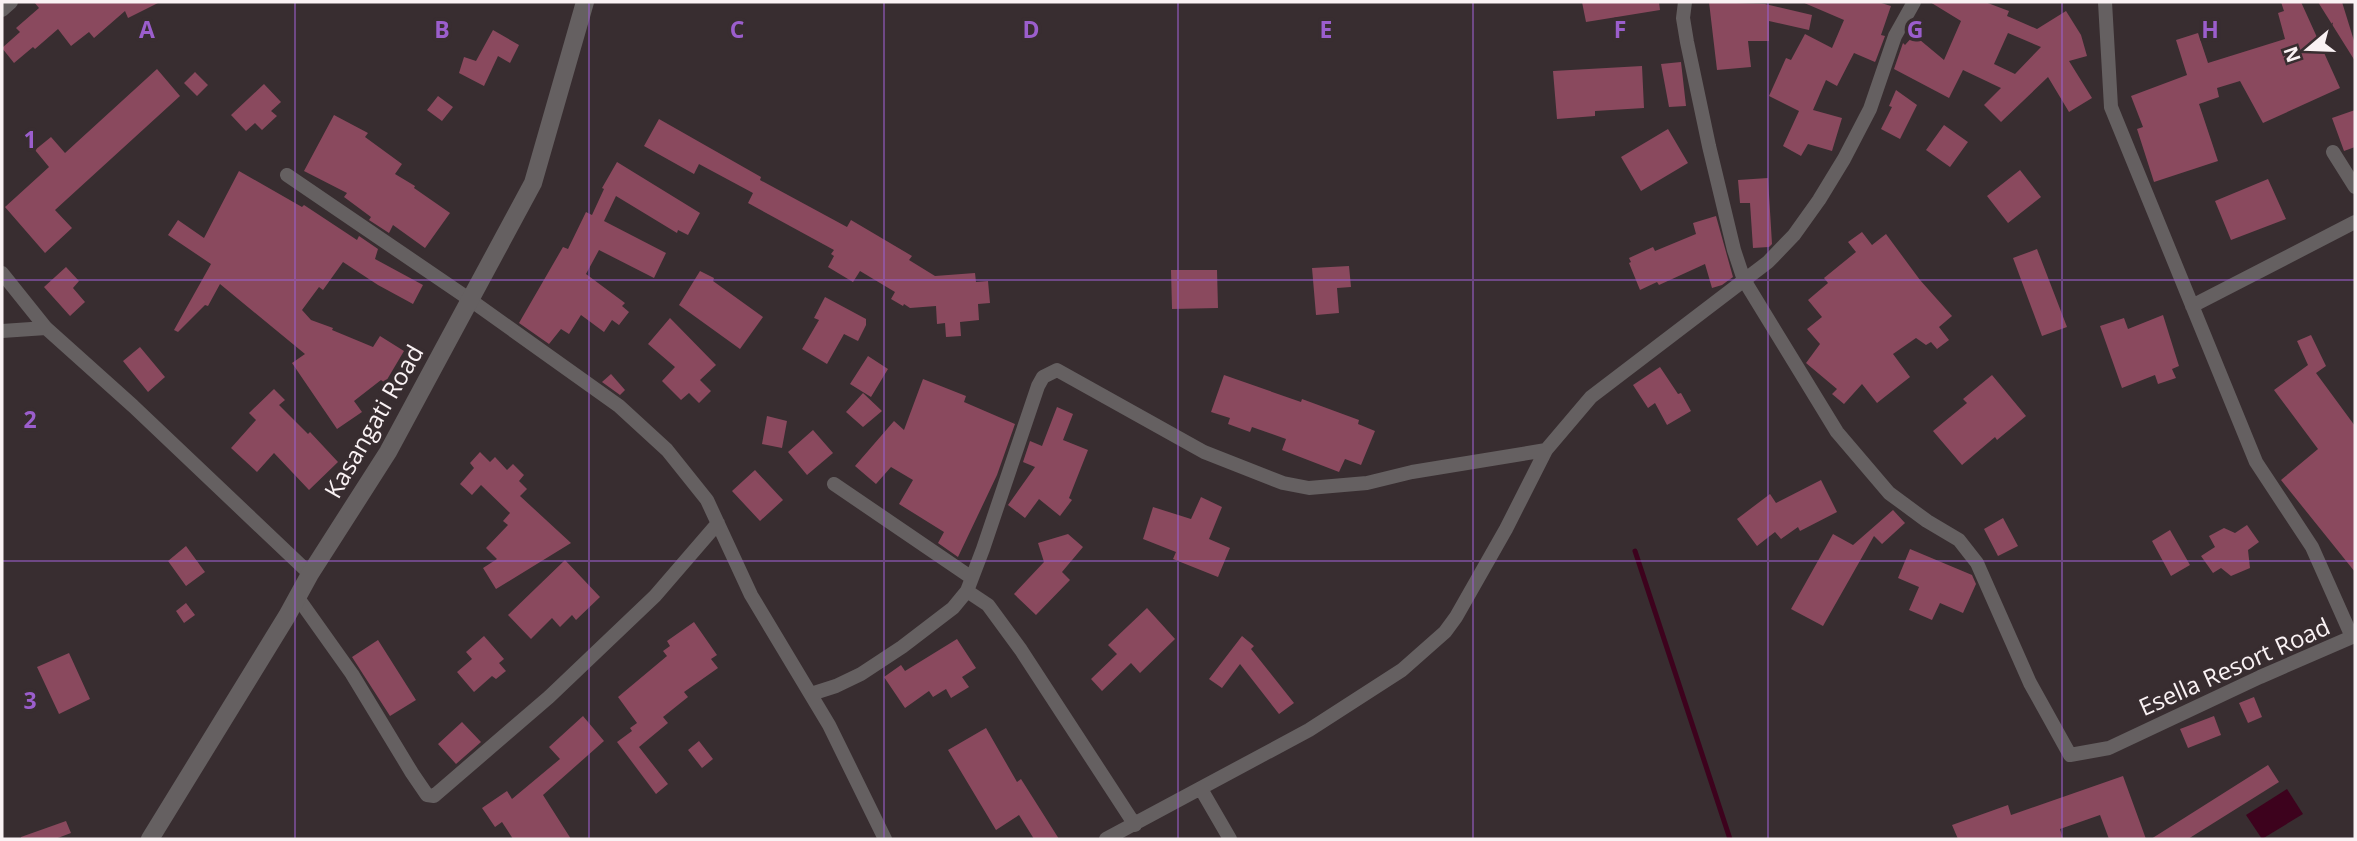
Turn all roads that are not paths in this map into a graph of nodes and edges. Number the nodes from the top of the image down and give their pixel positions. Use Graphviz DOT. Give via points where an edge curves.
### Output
graph roads {
  1 [pos="11,2"];
  2 [pos="585,2"];
  3 [pos="1685,2"];
  4 [pos="1914,2"];
  5 [pos="2105,2"];
  6 [pos="2,10"];
  7 [pos="2333,152"];
  8 [pos="287,175"];
  9 [pos="2355,187"];
  10 [pos="2355,222"];
  11 [pos="2,272"];
  12 [pos="1744,280"];
  13 [pos="469,299"];
  14 [pos="2192,306"];
  15 [pos="46,328"];
  16 [pos="2,331"];
  17 [pos="1546,450"];
  18 [pos="834,484"];
  19 [pos="718,523"];
  20 [pos="310,574"];
  21 [pos="969,584"];
  22 [pos="298,598"];
  23 [pos="811,694"];
  24 [pos="1201,789"];
  25 [pos="1135,825"];
  26 [pos="150,839"];
  27 [pos="885,839"];
  28 [pos="1106,839"];
  29 [pos="1230,839"];
  1 -- 6 [label="street"];
  2 -- 13 [label="street, Kasangati Road" via="533,183"];
  3 -- 12 [label="street" via="1686,42 1727,226"];
  4 -- 12 [label="street" via="1895,36 1870,109 1819,200 1794,235"];
  5 -- 14 [label="street, Esella Resort Road" via="2111,107"];
  7 -- 9 [label="street"];
  8 -- 13 [label="street"];
  10 -- 14 [label="street"];
  11 -- 15 [label="street"];
  12 -- 14 [label="street, Esella Resort Road" via="1837,432 1889,493 1959,540 1977,563 2030,683 2070,755 2109,748 2352,637 2312,547 2256,462"];
  12 -- 17 [label="street" via="1591,397"];
  13 -- 19 [label="street" via="619,406 667,450 707,500"];
  13 -- 20 [label="street, Kasangati Road" via="388,452"];
  15 -- 16 [label="street"];
  15 -- 20 [label="street"];
  17 -- 21 [label="street" via="1367,483 1309,488 1283,483 1204,452 1057,370 1043,377 1038,386"];
  17 -- 24 [label="street" via="1445,632 1402,670 1309,730"];
  18 -- 21 [label="street"];
  19 -- 22 [label="street" via="645,606 434,796 427,795 352,674"];
  19 -- 23 [label="street" via="751,595"];
  20 -- 22 [label="street, Kasangati Road"];
  21 -- 23 [label="street" via="953,608 902,647 861,674"];
  21 -- 25 [label="street" via="1005,627"];
  22 -- 26 [label="street, Kasangati Road"];
  23 -- 27 [label="street"];
  24 -- 25 [label="street"];
  24 -- 29 [label="street"];
  25 -- 28 [label="street"];
}
